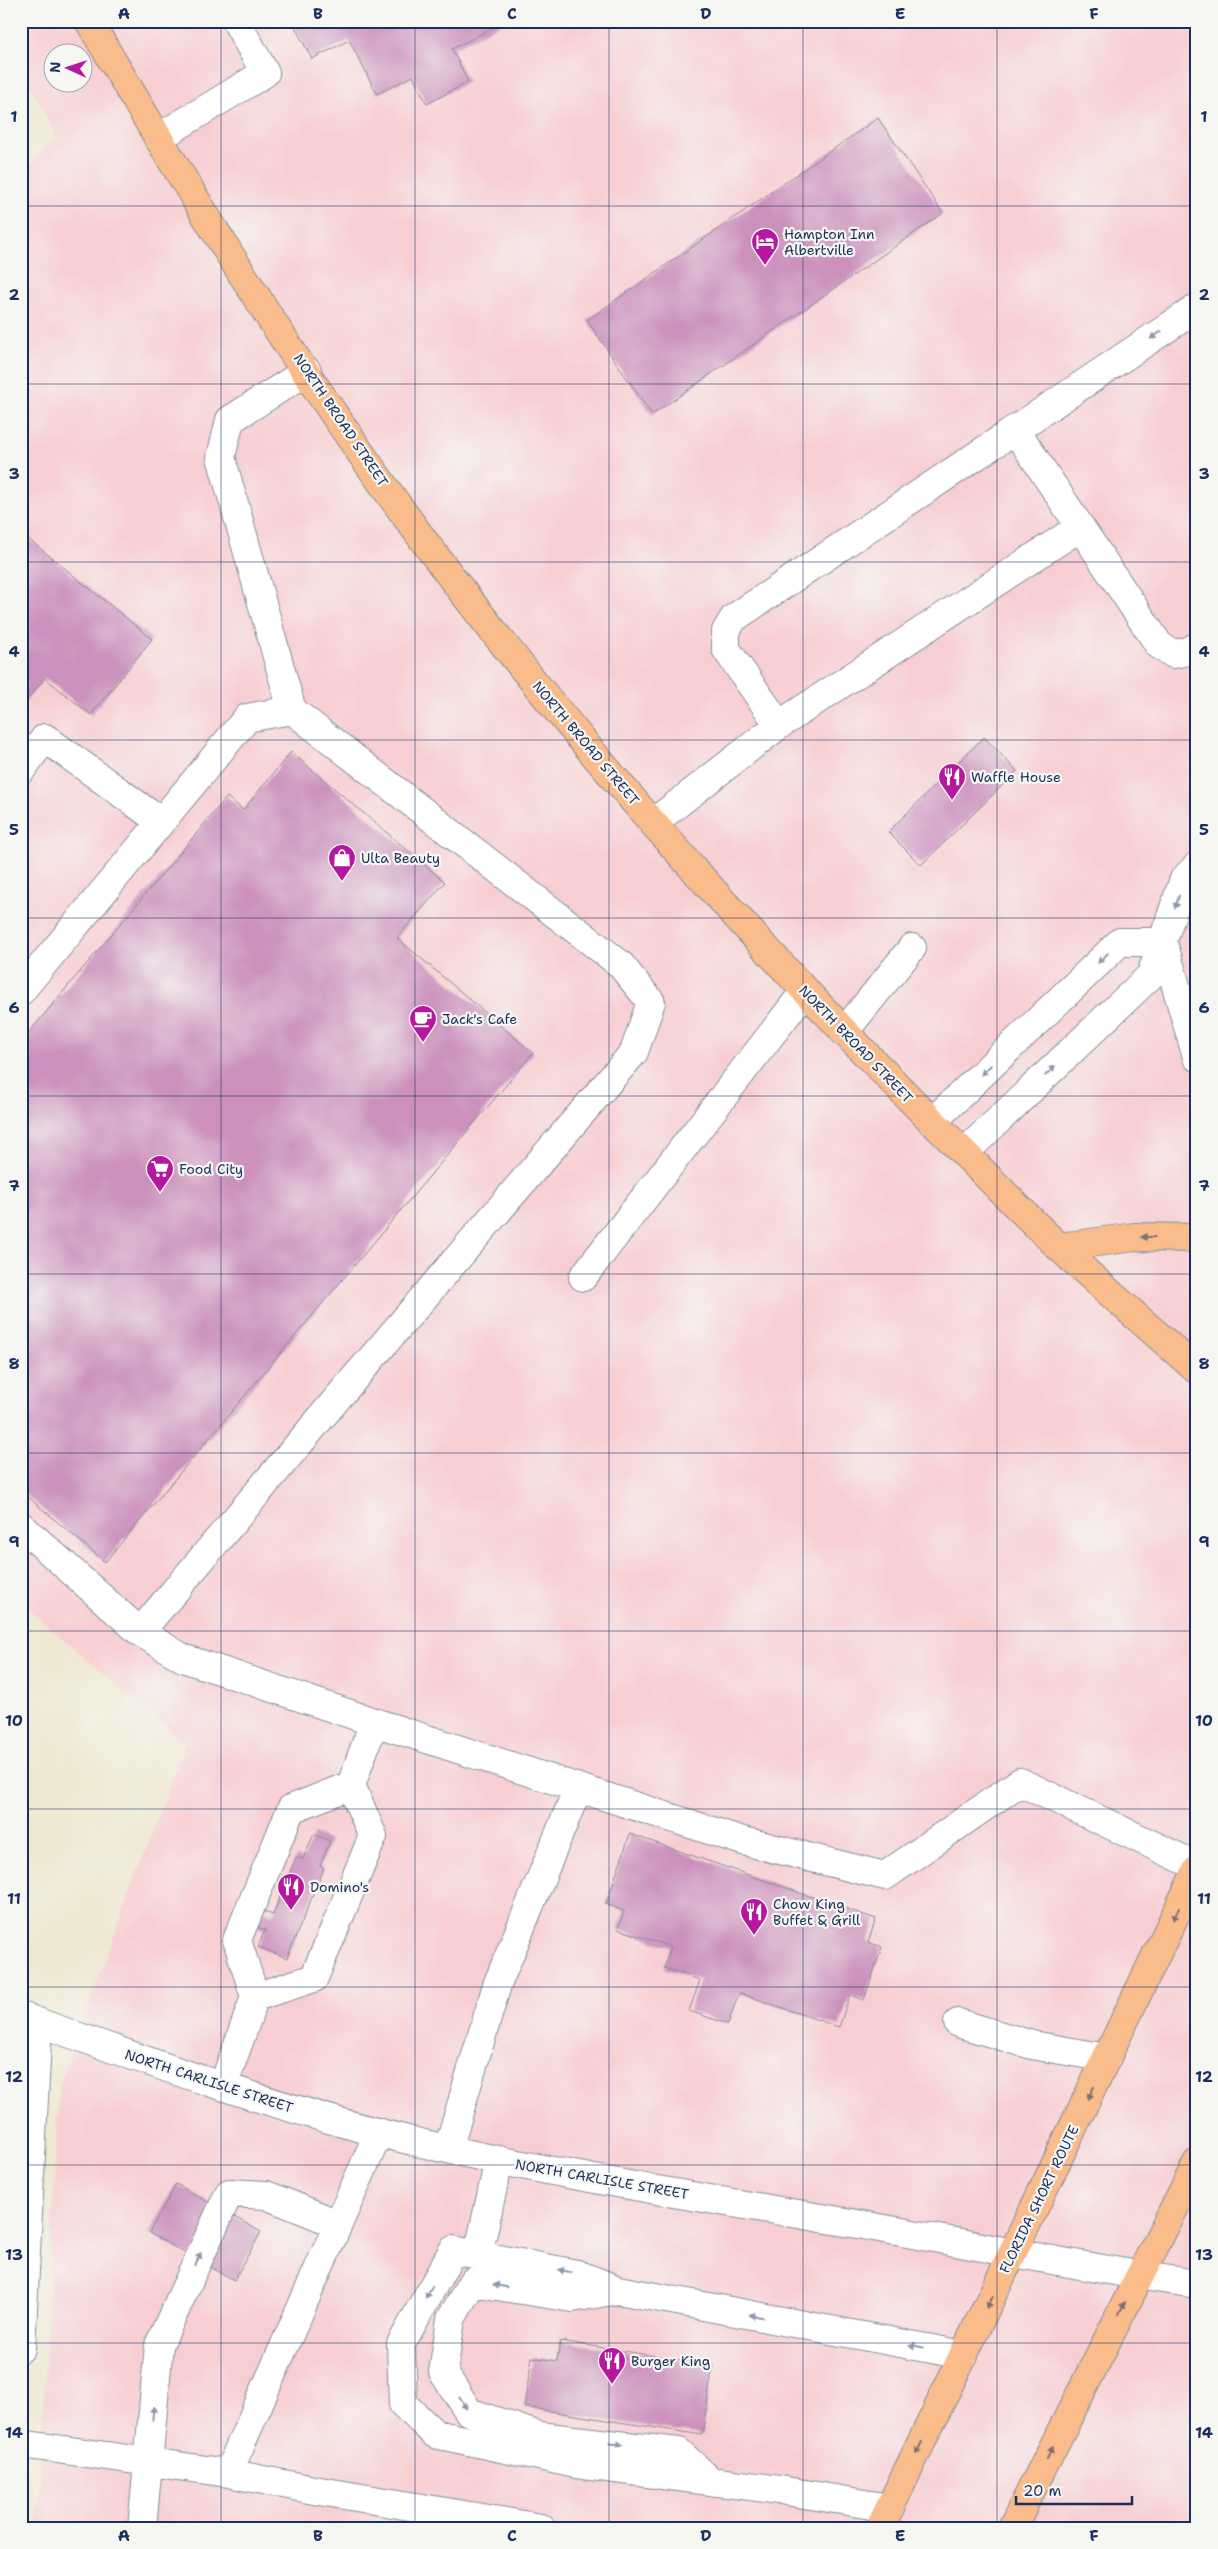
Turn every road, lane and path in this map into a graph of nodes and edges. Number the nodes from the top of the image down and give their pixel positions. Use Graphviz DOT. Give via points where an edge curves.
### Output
graph roads {
  1 [pos="89,21"];
  2 [pos="236,21"];
  3 [pos="158,138"];
  4 [pos="1197,308"];
  5 [pos="307,371"];
  6 [pos="1015,429"];
  7 [pos="1080,527"];
  8 [pos="1193,648"];
  9 [pos="292,710"];
  10 [pos="779,724"];
  11 [pos="21,770"];
  12 [pos="161,822"];
  13 [pos="653,823"];
  14 [pos="1197,866"];
  15 [pos="1163,942"];
  16 [pos="912,948"];
  17 [pos="21,991"];
  18 [pos="805,991"];
  19 [pos="844,1032"];
  20 [pos="1197,1057"];
  21 [pos="932,1122"];
  22 [pos="964,1153"];
  23 [pos="1197,1238"];
  24 [pos="1059,1247"];
  25 [pos="583,1277"];
  26 [pos="1197,1370"];
  27 [pos="21,1526"];
  28 [pos="140,1632"];
  29 [pos="374,1722"];
  30 [pos="351,1785"];
  31 [pos="578,1788"];
  32 [pos="1197,1866"];
  33 [pos="1197,1870"];
  34 [pos="255,1997"];
  35 [pos="29,2019"];
  36 [pos="958,2023"];
  37 [pos="1108,2058"];
  38 [pos="223,2086"];
  39 [pos="379,2132"];
  40 [pos="448,2148"];
  41 [pos="499,2160"];
  42 [pos="1197,2162"];
  43 [pos="338,2224"];
  44 [pos="1014,2251"];
  45 [pos="478,2255"];
  46 [pos="1138,2276"];
  47 [pos="1197,2284"];
  48 [pos="618,2290"];
  49 [pos="21,2348"];
  50 [pos="964,2355"];
  51 [pos="21,2444"];
  52 [pos="148,2462"];
  53 [pos="228,2473"];
  54 [pos="711,2481"];
  55 [pos="885,2518"];
  56 [pos="142,2528"];
  57 [pos="541,2528"];
  58 [pos="1012,2528"];
  1 -- 3 [label="main road, NORTH BROAD STREET"];
  2 -- 3 [label="street" via="265,73"];
  3 -- 5 [label="main road, NORTH BROAD STREET"];
  4 -- 6 [label="street, one-way"];
  5 -- 9 [label="street" via="230,420 221,457"];
  5 -- 13 [label="main road, NORTH BROAD STREET" via="454,580 596,758"];
  6 -- 7 [label="street"];
  6 -- 10 [label="street" via="734,618 726,631 726,649"];
  7 -- 8 [label="street" via="1159,645 1173,654"];
  7 -- 10 [label="street"];
  9 -- 12 [label="street" via="248,718"];
  9 -- 28 [label="street" via="620,964 651,1002 634,1052"];
  10 -- 13 [label="street"];
  11 -- 12 [label="street" via="45,738"];
  12 -- 17 [label="street"];
  13 -- 18 [label="main road, NORTH BROAD STREET"];
  14 -- 15 [label="street, one-way" via="1184,879"];
  15 -- 20 [label="street"];
  15 -- 21 [label="street, one-way" via="1120,942"];
  22 -- 15 [label="street, one-way" via="1151,975"];
  16 -- 19 [label="street"];
  18 -- 19 [label="main road, NORTH BROAD STREET"];
  18 -- 25 [label="street"];
  19 -- 21 [label="main road, NORTH BROAD STREET"];
  21 -- 22 [label="main road, NORTH BROAD STREET"];
  22 -- 24 [label="main road, NORTH BROAD STREET"];
  23 -- 24 [label="main road, one-way" via="1135,1237"];
  24 -- 26 [label="main road, NORTH BROAD STREET"];
  27 -- 28 [label="street"];
  28 -- 29 [label="street" via="183,1658"];
  29 -- 30 [label="street"];
  29 -- 31 [label="street"];
  30 -- 34 [label="street" via="291,1810 237,1940"];
  30 -- 34 [label="street" via="373,1836 314,1978"];
  31 -- 32 [label="street" via="743,1841 885,1876 1020,1782"];
  31 -- 40 [label="street" via="497,1985"];
  33 -- 37 [label="main road, FLORIDA SHORT ROUTE, one-way"];
  34 -- 38 [label="street"];
  35 -- 38 [label="street, NORTH CARLISLE STREET"];
  35 -- 49 [label="street"];
  36 -- 37 [label="street" via="1032,2045"];
  37 -- 44 [label="main road, FLORIDA SHORT ROUTE, one-way"];
  38 -- 39 [label="street, NORTH CARLISLE STREET"];
  39 -- 40 [label="street, NORTH CARLISLE STREET"];
  39 -- 43 [label="street"];
  40 -- 41 [label="street, NORTH CARLISLE STREET"];
  41 -- 44 [label="street, NORTH CARLISLE STREET"];
  41 -- 45 [label="street"];
  42 -- 46 [label="main road"];
  52 -- 43 [label="street, one-way" via="159,2345 229,2193 266,2195"];
  43 -- 53 [label="street"];
  44 -- 46 [label="street, NORTH CARLISLE STREET"];
  44 -- 50 [label="main road, FLORIDA SHORT ROUTE, one-way"];
  48 -- 45 [label="street, one-way" via="577,2274"];
  45 -- 54 [label="street, one-way" via="453,2250 401,2344 403,2404 435,2434 576,2464"];
  46 -- 47 [label="street, NORTH CARLISLE STREET"];
  58 -- 46 [label="main road, one-way"];
  50 -- 48 [label="street, one-way"];
  48 -- 54 [label="street, one-way" via="572,2298 472,2282 451,2320 443,2372 469,2412 539,2436 679,2452"];
  50 -- 55 [label="main road, FLORIDA SHORT ROUTE, one-way"];
  51 -- 52 [label="street"];
  52 -- 53 [label="street"];
  52 -- 56 [label="street"];
  53 -- 57 [label="street"];
  54 -- 55 [label="street"];
}
